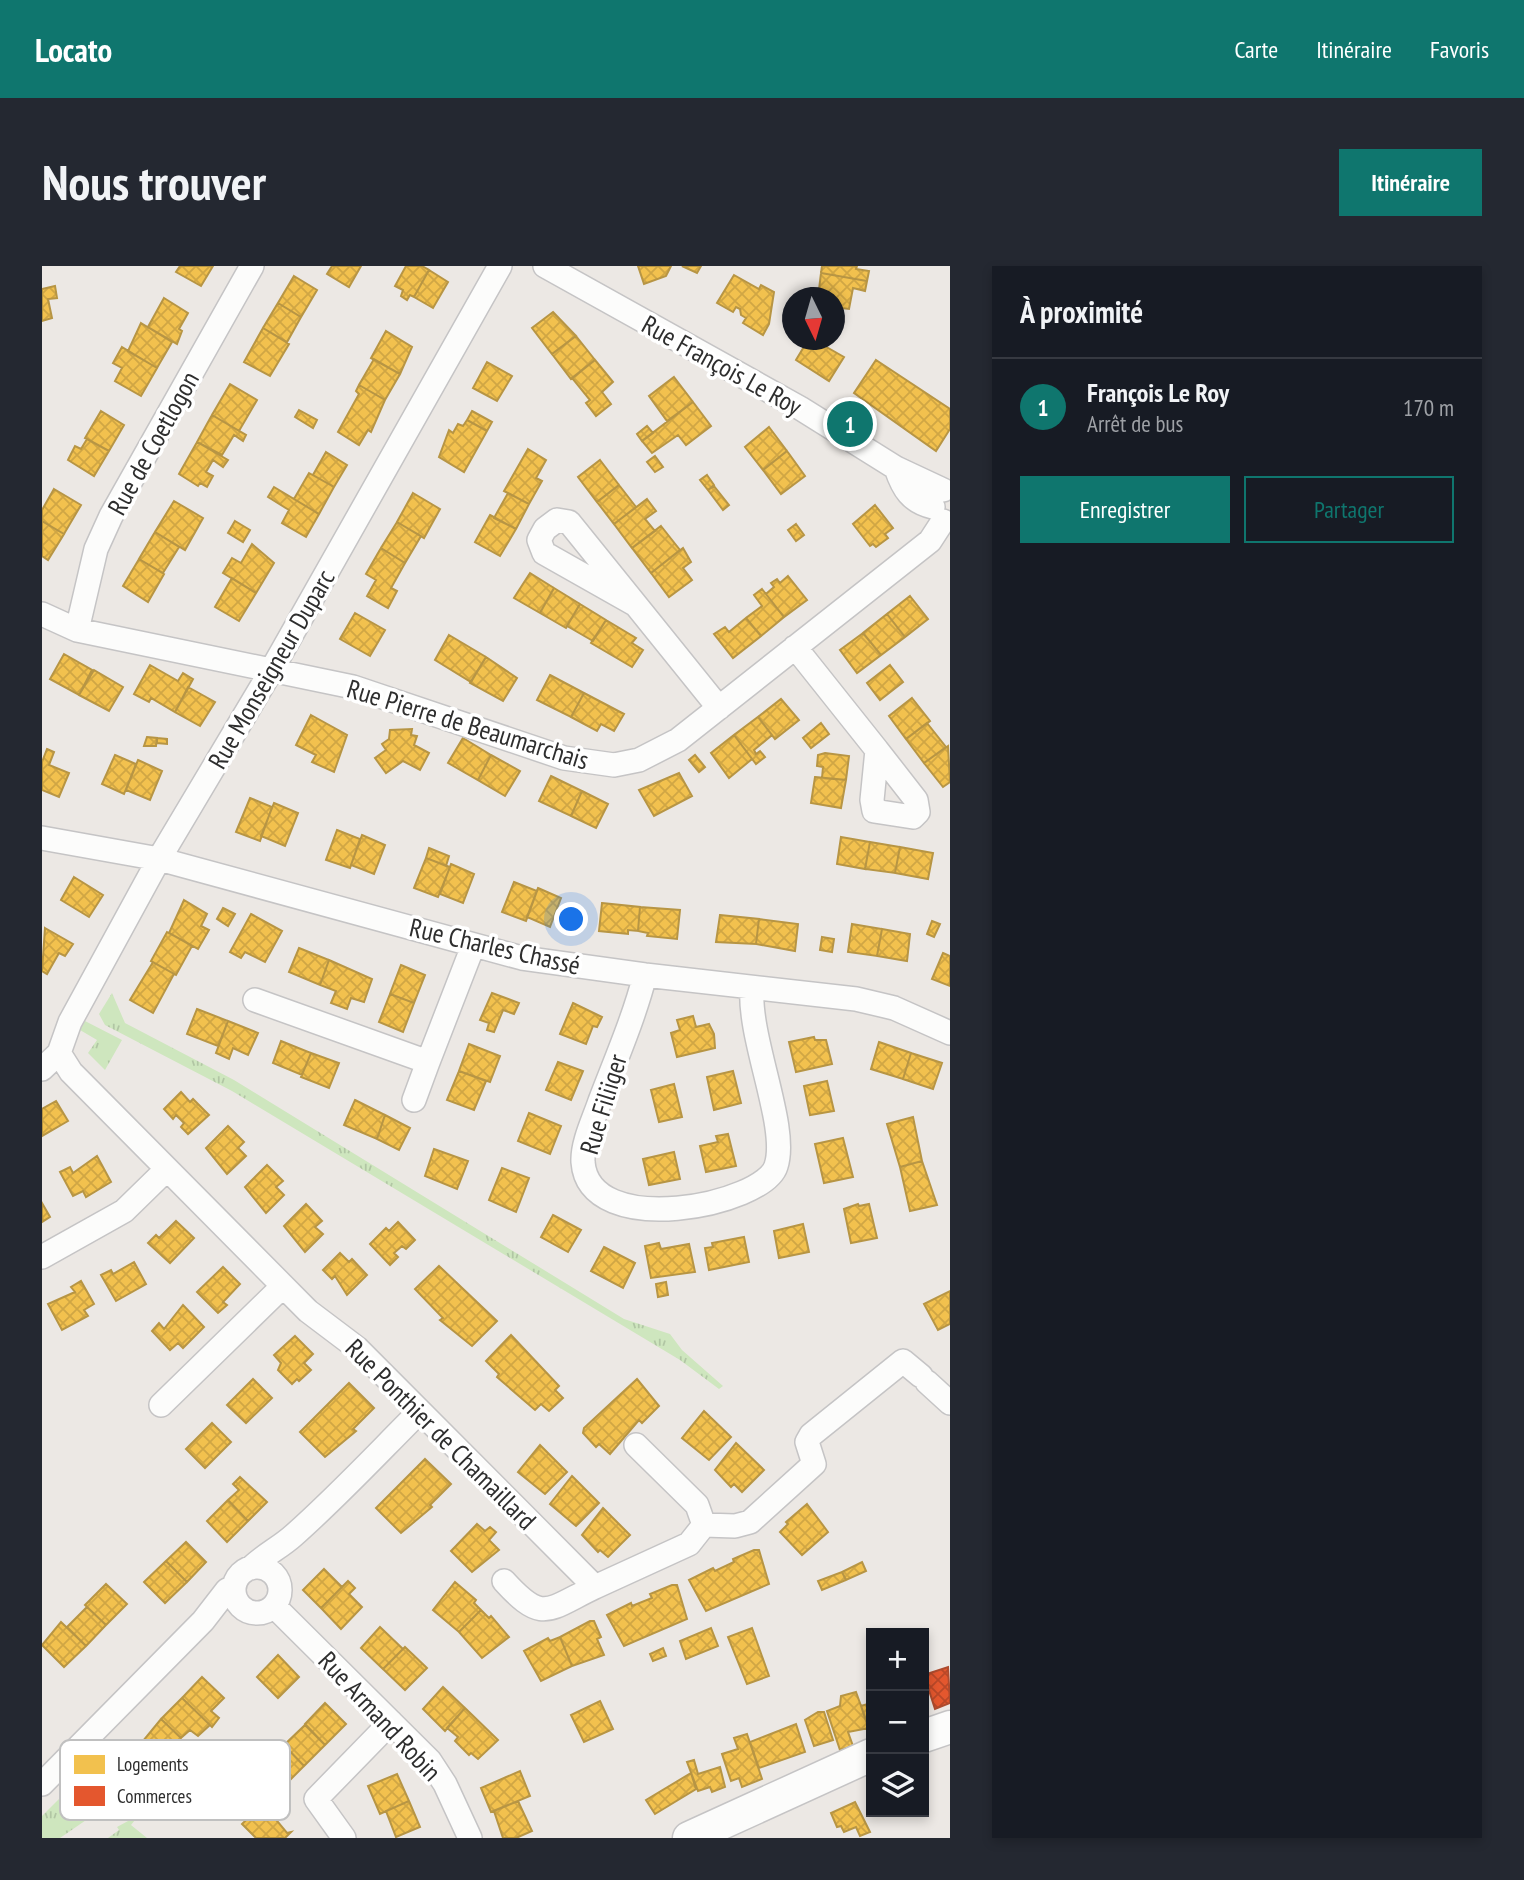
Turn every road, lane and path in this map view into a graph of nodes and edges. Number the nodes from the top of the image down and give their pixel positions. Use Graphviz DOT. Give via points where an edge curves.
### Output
graph roads {
  1 [pos="252,266"];
  2 [pos="500,266"];
  3 [pos="545,266"];
  4 [pos="944,505"];
  5 [pos="636,605"];
  6 [pos="42,614"];
  7 [pos="77,630"];
  8 [pos="795,647"];
  9 [pos="271,671"];
  10 [pos="719,708"];
  11 [pos="877,750"];
  12 [pos="42,838"];
  13 [pos="159,859"];
  14 [pos="473,946"];
  15 [pos="645,975"];
  16 [pos="752,988"];
  17 [pos="255,1000"];
  18 [pos="950,1033"];
  19 [pos="59,1053"];
  20 [pos="428,1062"];
  21 [pos="42,1069"];
  22 [pos="414,1100"];
  23 [pos="167,1169"];
  24 [pos="42,1257"];
  25 [pos="283,1286"];
  26 [pos="950,1403"];
  27 [pos="161,1405"];
  28 [pos="419,1412"];
  29 [pos="636,1445"];
  30 [pos="704,1525"];
  31 [pos="291,1538"];
  32 [pos="251,1568"];
  33 [pos="275,1576"];
  34 [pos="504,1581"];
  35 [pos="595,1587"];
  36 [pos="238,1597"];
  37 [pos="274,1606"];
  38 [pos="391,1722"];
  39 [pos="950,1727"];
  40 [pos="929,1734"];
  41 [pos="86,1740"];
  42 [pos="866,1757"];
  43 [pos="60,1766"];
  44 [pos="42,1784"];
  45 [pos="344,1838"];
  46 [pos="470,1838"];
  47 [pos="689,1838"];
  1 -- 7 [label="street, Rue de Coetlogon" via="107,524 96,549"];
  2 -- 9 [label="street, Rue Monseigneur Duparc"];
  3 -- 4 [label="street, Rue François Le Roy" via="800,408 896,468"];
  4 -- 8 [label="street, Rue Pierre de Beaumarchais" via="930,541"];
  5 -- 10 [label="street"];
  6 -- 7 [label="street, Rue Pierre de Beaumarchais"];
  7 -- 9 [label="street, Rue Pierre de Beaumarchais"];
  8 -- 10 [label="street, Rue Pierre de Beaumarchais"];
  8 -- 11 [label="street"];
  9 -- 10 [label="street, Rue Pierre de Beaumarchais" via="365,690 564,758 603,766 629,763 665,748"];
  9 -- 13 [label="street, Rue Monseigneur Duparc"];
  12 -- 13 [label="street, Rue Charles Chassé"];
  13 -- 14 [label="street, Rue Charles Chassé"];
  13 -- 19 [label="street, Rue Monseigneur Duparc" via="70,1022"];
  14 -- 15 [label="street, Rue Charles Chassé" via="554,964"];
  14 -- 20 [label="street"];
  15 -- 16 [label="street, Rue Charles Chassé"];
  15 -- 16 [label="street, Rue Filiiger" via="594,1119 583,1164 603,1197 640,1210 733,1196 757,1187 776,1168 779,1147 752,1024"];
  16 -- 18 [label="street, Rue Charles Chassé" via="874,1003"];
  17 -- 20 [label="street"];
  19 -- 21 [label="street, Rue Monseigneur Duparc"];
  19 -- 23 [label="street, Rue Ponthier de Chamaillard" via="71,1072"];
  20 -- 22 [label="street"];
  23 -- 24 [label="street" via="124,1211"];
  23 -- 25 [label="street, Rue Ponthier de Chamaillard"];
  25 -- 27 [label="street"];
  25 -- 28 [label="street, Rue Ponthier de Chamaillard" via="315,1318 357,1348"];
  26 -- 30 [label="street" via="917,1373 811,1435 807,1442 814,1464 750,1522"];
  28 -- 31 [label="street"];
  28 -- 35 [label="street, Rue Ponthier de Chamaillard"];
  29 -- 30 [label="street" via="696,1505"];
  30 -- 35 [label="street" via="689,1544"];
  31 -- 32 [label="street"];
  31 -- 33 [label="street"];
  32 -- 33 [label="street" via="264,1568"];
  32 -- 36 [label="street" via="240,1575"];
  33 -- 37 [label="street" via="279,1594"];
  34 -- 35 [label="street" via="528,1605 541,1609"];
  36 -- 37 [label="street" via="255,1613"];
  36 -- 41 [label="street" via="204,1621"];
  37 -- 38 [label="street, Rue Armand Robin"];
  38 -- 45 [label="street" via="316,1799"];
  38 -- 46 [label="street, Rue Armand Robin" via="438,1772"];
  39 -- 40 [label="main road"];
  42 -- 47 [label="main road"];
  43 -- 44 [label="street"];
}
